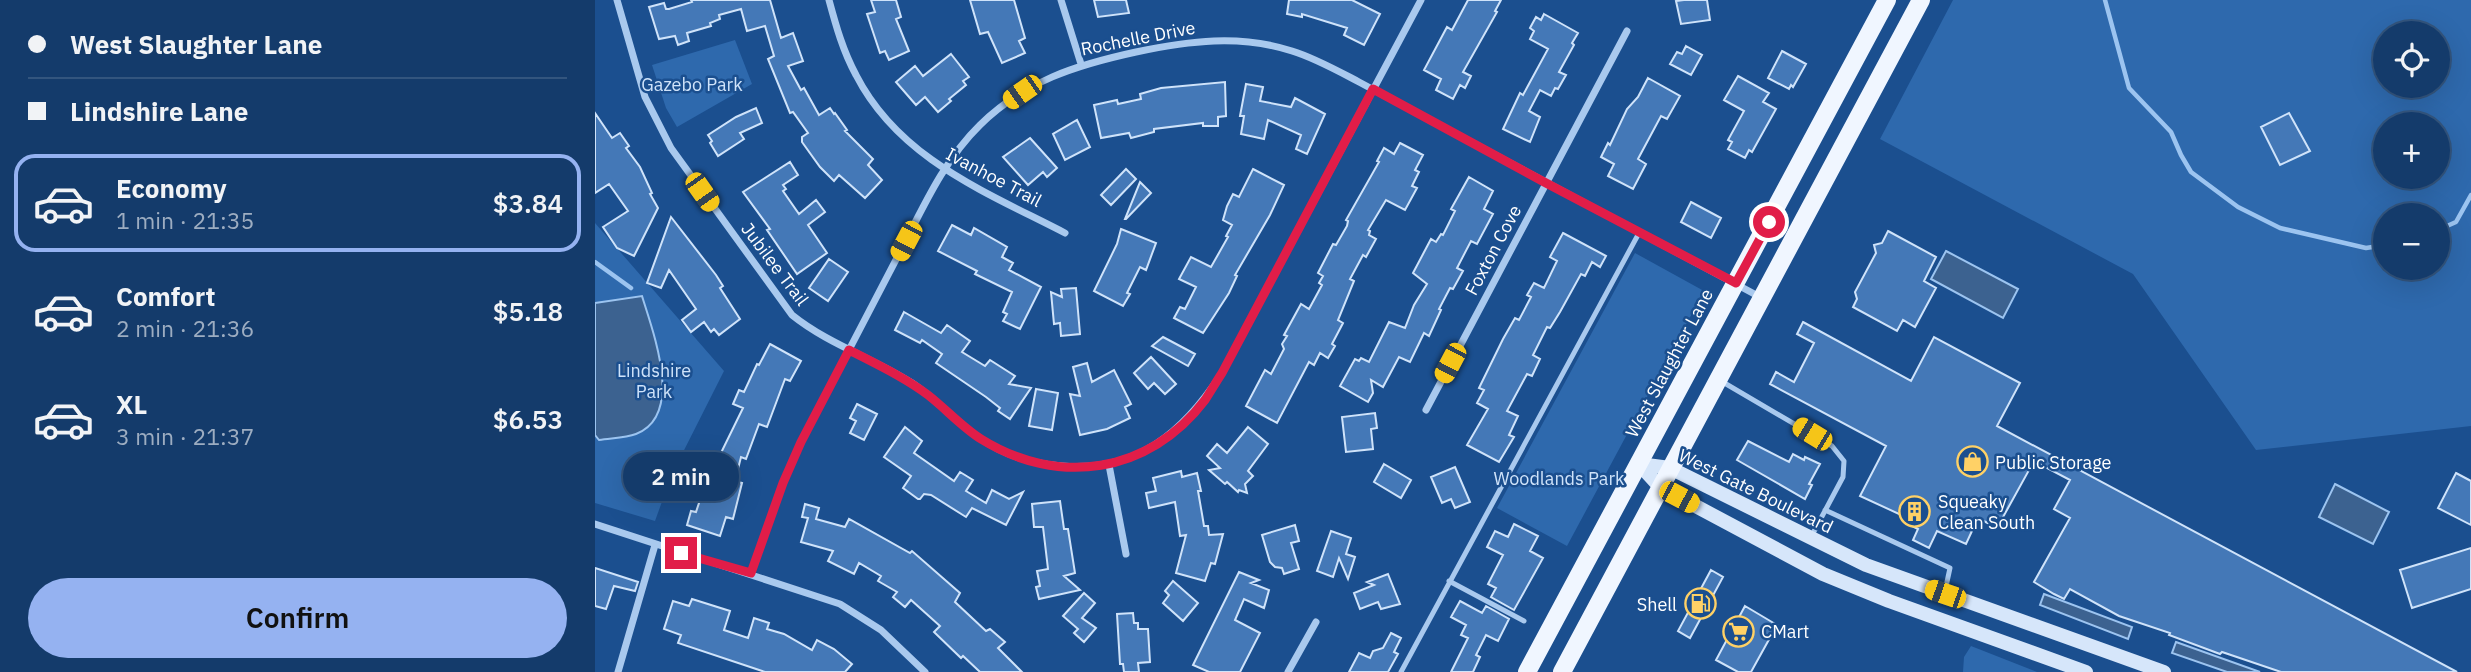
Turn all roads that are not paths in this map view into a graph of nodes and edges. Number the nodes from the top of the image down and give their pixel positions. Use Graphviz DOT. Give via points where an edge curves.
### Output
graph roads {
  1 [pos="617,0"];
  2 [pos="829,0"];
  3 [pos="1061,0"];
  4 [pos="1421,0"];
  5 [pos="1887,0"];
  6 [pos="1921,0"];
  7 [pos="1627,32"];
  8 [pos="1081,64"];
  9 [pos="1373,89"];
  10 [pos="943,169"];
  11 [pos="1546,183"];
  12 [pos="1065,233"];
  13 [pos="1639,233"];
  14 [pos="1736,283"];
  15 [pos="1762,298"];
  16 [pos="849,350"];
  17 [pos="1718,379"];
  18 [pos="1426,410"];
  19 [pos="1639,464"];
  20 [pos="1109,466"];
  21 [pos="1670,468"];
  22 [pos="1660,487"];
  23 [pos="1825,510"];
  24 [pos="595,523"];
  25 [pos="1810,539"];
  26 [pos="655,545"];
  27 [pos="1126,555"];
  28 [pos="751,573"];
  29 [pos="1449,581"];
  30 [pos="1945,594"];
  31 [pos="1970,603"];
  32 [pos="1524,621"];
  33 [pos="1315,622"];
  34 [pos="1962,628"];
  35 [pos="618,672"];
  36 [pos="925,672"];
  37 [pos="1288,672"];
  38 [pos="1401,672"];
  39 [pos="1527,672"];
  40 [pos="1562,672"];
  41 [pos="2086,672"];
  42 [pos="2164,672"];
  1 -- 16 [label="street, Jubilee Trail" via="645,97 671,148 792,315"];
  2 -- 10 [label="street, Ivanhoe Trail" via="841,41 871,100 922,155"];
  3 -- 8 [label="street"];
  4 -- 9 [label="street, Jubilee Trail"];
  5 -- 14 [label="main road, West Slaughter Lane"];
  6 -- 15 [label="main road"];
  7 -- 11 [label="street, Foxton Cove"];
  8 -- 9 [label="street, Rochelle Drive" via="1163,47 1236,40 1295,51"];
  8 -- 10 [label="street, Rochelle Drive" via="999,108"];
  9 -- 11 [label="street, Rochelle Drive"];
  9 -- 20 [label="street, Jubilee Trail" via="1204,401 1174,431"];
  10 -- 12 [label="street, Ivanhoe Trail"];
  10 -- 16 [label="street, Rochelle Drive"];
  11 -- 13 [label="street, Rochelle Drive"];
  11 -- 18 [label="street, Foxton Cove"];
  13 -- 14 [label="street, Rochelle Drive"];
  13 -- 29 [label="lane"];
  14 -- 15 [label="street, Rochelle Drive"];
  14 -- 19 [label="main road, West Slaughter Lane"];
  15 -- 17 [label="main road"];
  16 -- 20 [label="street, Jubilee Trail" via="911,383 979,438 1006,453 1055,466"];
  16 -- 28 [label="street, Rochelle Drive" via="788,473"];
  17 -- 21 [label="main road"];
  17 -- 23 [label="lane" via="1832,446 1844,461 1843,477"];
  19 -- 21 [label="main road, West Gate Boulevard"];
  19 -- 22 [label="main road"];
  19 -- 39 [label="main road, West Slaughter Lane"];
  20 -- 27 [label="street"];
  21 -- 22 [label="main road"];
  21 -- 25 [label="main road, West Gate Boulevard"];
  22 -- 34 [label="main road" via="1823,574"];
  22 -- 40 [label="main road"];
  23 -- 25 [label="lane"];
  23 -- 30 [label="lane" via="1950,568"];
  24 -- 26 [label="street"];
  25 -- 30 [label="main road, West Gate Boulevard"];
  26 -- 28 [label="street"];
  26 -- 35 [label="street"];
  28 -- 36 [label="street" via="850,609 881,630"];
  29 -- 32 [label="lane"];
  29 -- 38 [label="lane"];
  30 -- 31 [label="main road, West Gate Boulevard"];
  31 -- 34 [label="main road"];
  31 -- 42 [label="main road, West Gate Boulevard"];
  33 -- 37 [label="street"];
  34 -- 41 [label="main road"];
}
